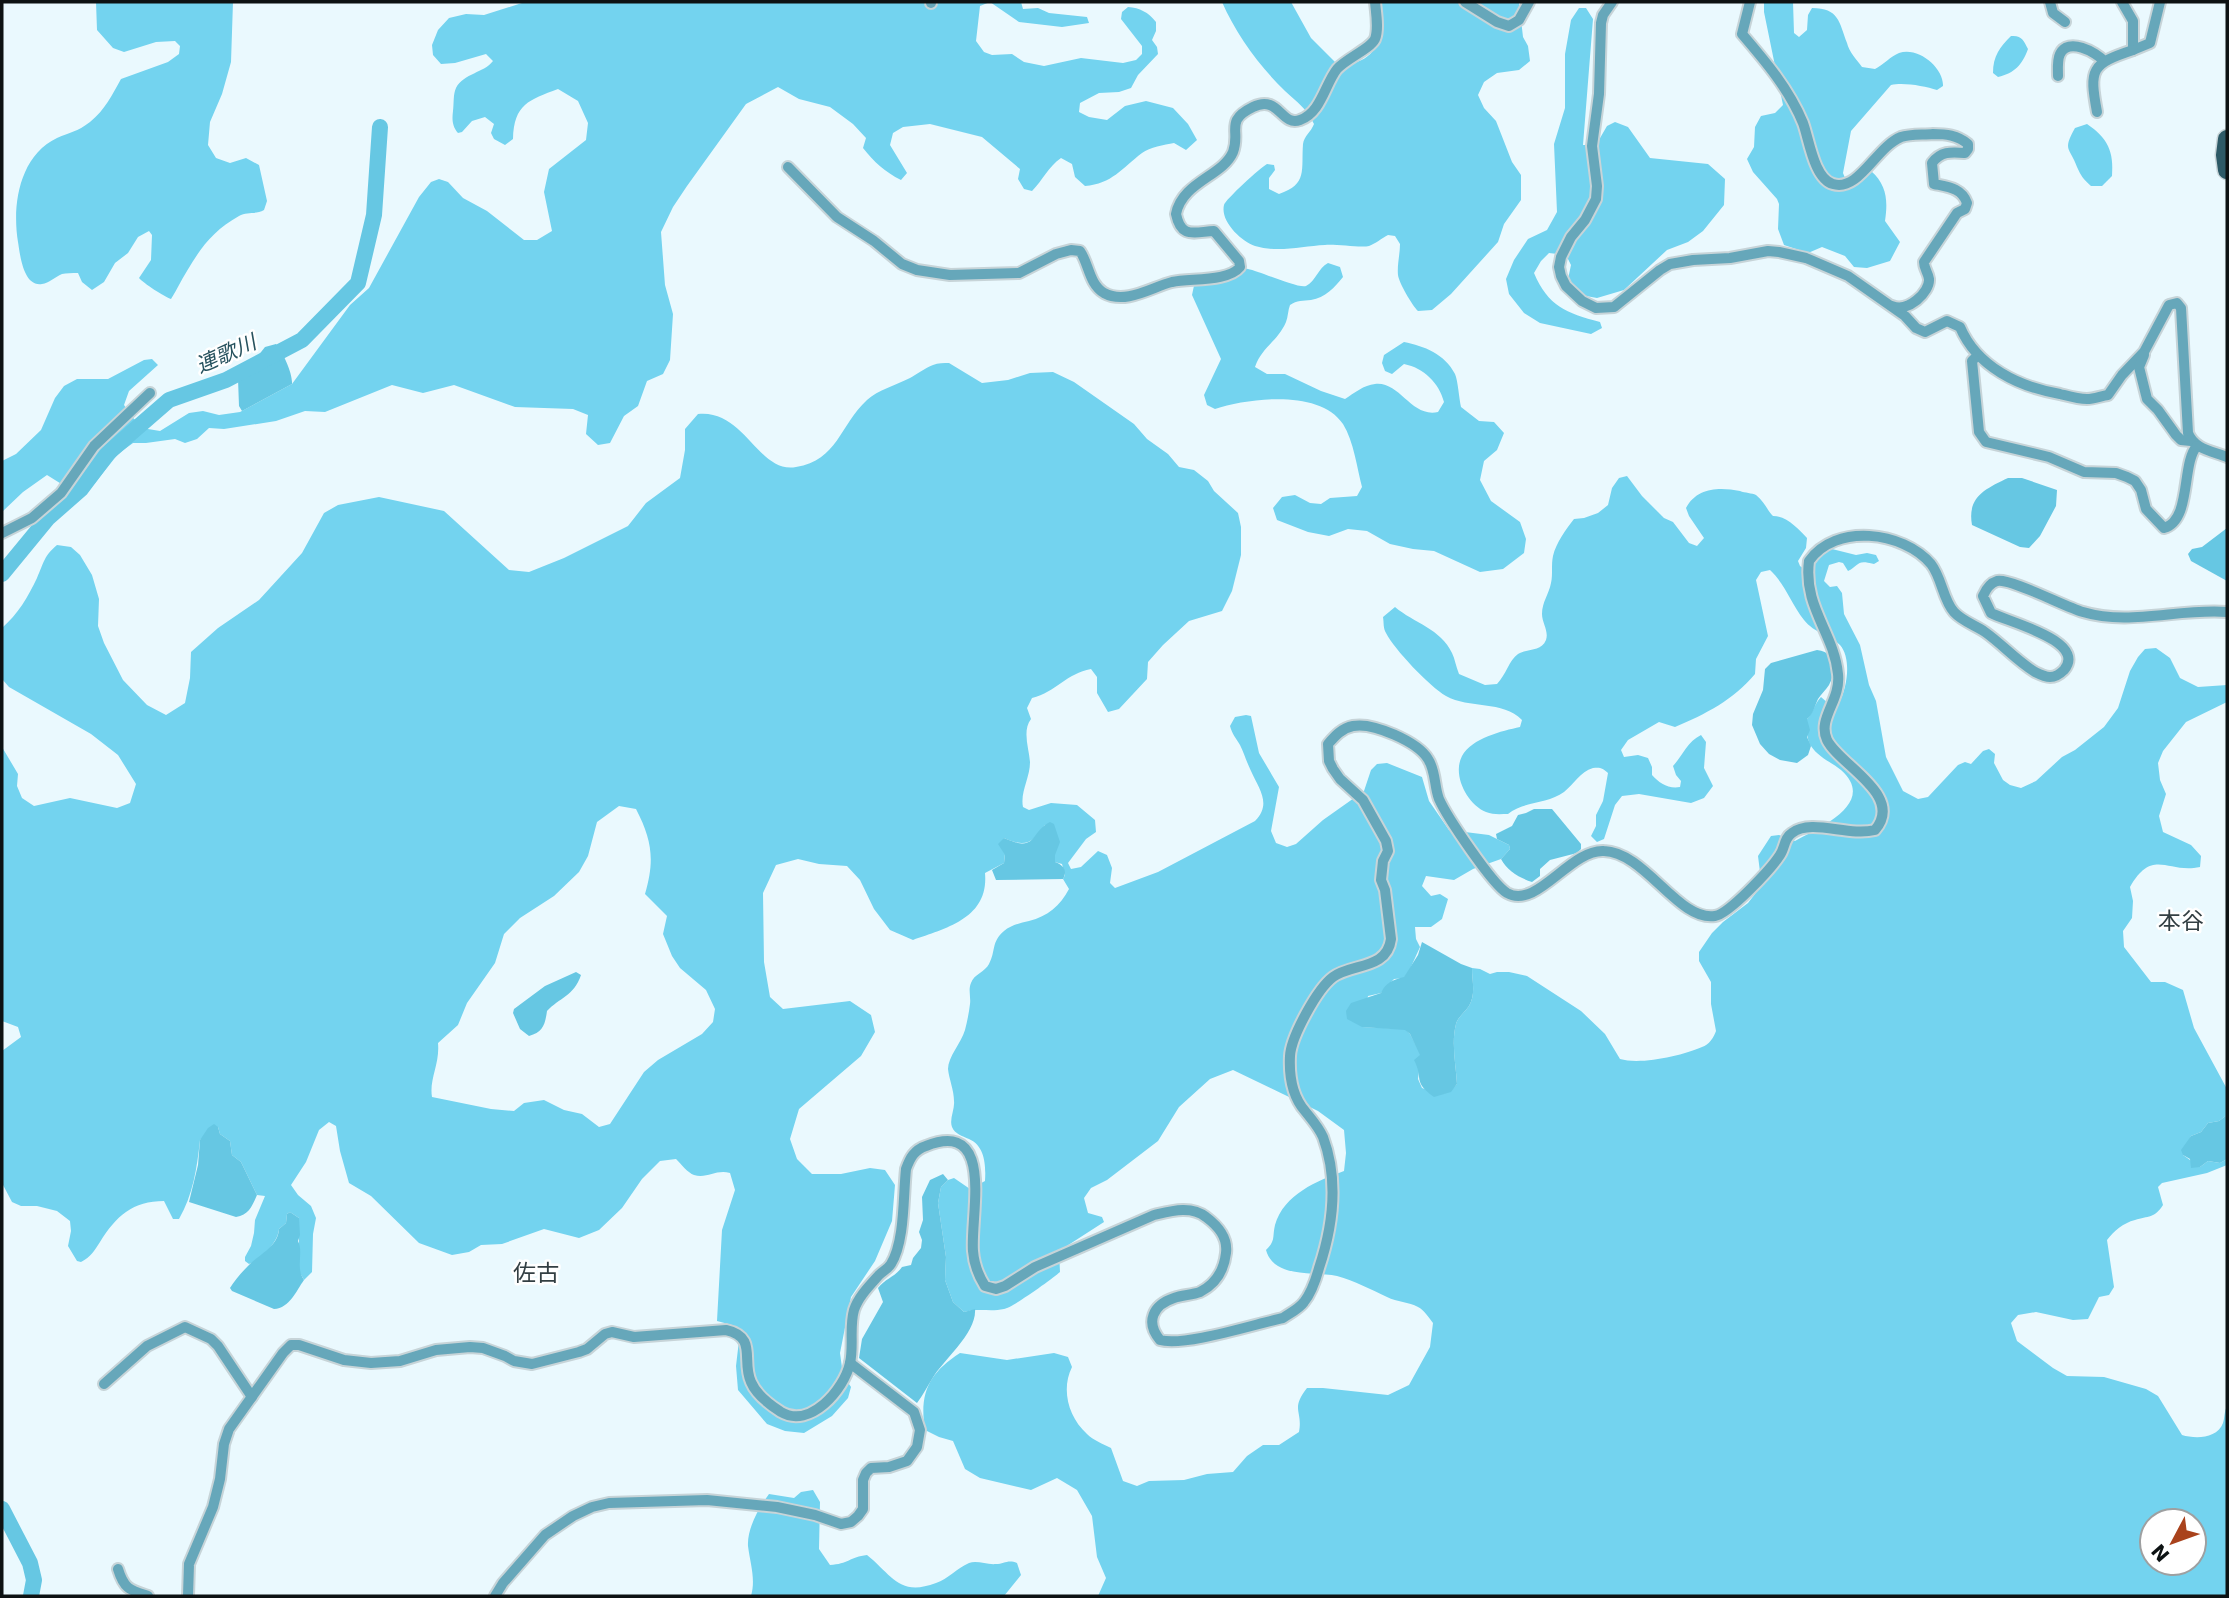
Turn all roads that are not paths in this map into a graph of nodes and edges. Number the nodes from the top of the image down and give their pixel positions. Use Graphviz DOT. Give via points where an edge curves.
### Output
graph roads {
  1 [pos="1376,2"];
  2 [pos="1465,2"];
  3 [pos="1529,2"];
  4 [pos="1612,2"];
  5 [pos="1750,2"];
  6 [pos="2050,2"];
  7 [pos="2122,2"];
  8 [pos="2160,2"];
  9 [pos="2065,22"];
  10 [pos="2133,50"];
  11 [pos="2104,61"];
  12 [pos="2058,76"];
  13 [pos="2097,112"];
  14 [pos="2227,139"];
  15 [pos="788,167"];
  16 [pos="2227,170"];
  17 [pos="1886,304"];
  18 [pos="1960,327"];
  19 [pos="2144,352"];
  20 [pos="1974,359"];
  21 [pos="1999,371"];
  22 [pos="150,393"];
  23 [pos="2194,443"];
  24 [pos="2227,457"];
  25 [pos="2,533"];
  26 [pos="2227,612"];
  27 [pos="850,1363"];
  28 [pos="104,1384"];
  29 [pos="252,1397"];
  30 [pos="118,1569"];
  31 [pos="148,1596"];
  32 [pos="188,1596"];
  33 [pos="495,1596"];
  1 -- 15 [label="street" via="1376,37 1338,68 1319,103 1304,118 1292,121 1265,103 1240,115 1233,152 1180,201 1176,214 1181,228 1192,234 1214,230 1239,261 1240,267 1226,276 1170,283 1133,295 1109,295 1094,284 1080,251 1071,250 1019,273 962,275 917,270 837,217"];
  2 -- 3 [label="street" via="1509,26 1519,20"];
  4 -- 17 [label="street" via="1601,23 1592,146 1596,200 1561,257 1560,276 1566,286 1596,308 1614,307 1670,264 1768,251 1806,258 1848,276"];
  5 -- 17 [label="street" via="1742,34 1777,74 1803,122 1820,174 1829,184 1841,186 1854,180 1902,137 1947,134 1968,144 1965,153 1947,152 1932,163 1934,184 1960,191 1967,203 1924,262 1928,284 1906,308"];
  6 -- 9 [label="street" via="2053,13"];
  7 -- 10 [label="street" via="2133,21"];
  8 -- 10 [label="street" via="2150,43"];
  10 -- 11 [label="street"];
  11 -- 12 [label="street" via="2092,51 2069,47 2059,55"];
  11 -- 13 [label="street" via="2092,86"];
  14 -- 16 [label="main road"];
  17 -- 18 [label="street" via="1924,332 1947,321"];
  18 -- 20 [label="street" via="1959,337"];
  18 -- 21 [label="street" via="1971,347"];
  19 -- 21 [label="street" via="2108,395 2087,399 2036,390"];
  19 -- 23 [label="street" via="2139,367 2147,399 2180,440"];
  19 -- 23 [label="street" via="2163,312 2177,303 2181,308 2188,433"];
  20 -- 21 [label="street"];
  20 -- 23 [label="street" via="1979,432 1986,442 2049,457 2084,472 2127,477 2135,481 2146,509 2164,528 2179,512"];
  22 -- 25 [label="street" via="94,446 61,493 32,518"];
  23 -- 24 [label="street"];
  26 -- 27 [label="street" via="2101,616 2009,581 1996,581 1983,596 1991,613 2065,647 2066,666 2056,676 2047,677 1954,612 1937,574 1917,551 1873,536 1823,547 1809,561 1809,586 1832,647 1839,685 1824,729 1837,753 1872,787 1881,818 1875,830 1863,833 1822,827 1793,832 1772,864 1718,916 1693,911 1624,855 1602,850 1570,864 1538,890 1517,897 1508,893 1489,876 1445,810 1432,767 1421,750 1381,729 1354,726 1341,731 1328,744 1329,761 1340,779 1363,800 1386,841 1381,880 1391,939 1390,947 1373,963 1333,976 1326,983 1298,1028 1290,1054 1293,1090 1323,1137 1334,1186 1327,1243 1304,1302 1283,1318 1194,1338 1160,1340 1151,1325 1157,1310 1172,1298 1200,1292 1224,1268 1227,1245 1223,1235 1204,1214 1194,1211 1154,1215 1035,1266 1005,1286 985,1286 972,1249 976,1174 972,1157 956,1142 943,1142 919,1149 909,1161 896,1254 860,1297 850,1330"];
  27 -- 29 [label="street" via="836,1392 804,1416 782,1412 759,1394 751,1383 742,1338 726,1330 634,1337 612,1332 587,1349 532,1364 514,1362 483,1348 436,1350 400,1361 371,1363 295,1345 283,1353"];
  27 -- 33 [label="street" via="914,1412 920,1430 917,1447 907,1461 866,1473 863,1509 850,1522 841,1524 777,1507 707,1500 609,1503 573,1516 545,1535"];
  28 -- 29 [label="street" via="147,1346 184,1327 219,1346"];
  29 -- 32 [label="street" via="226,1436 213,1507 189,1564"];
  30 -- 31 [label="street" via="122,1583"];
}
